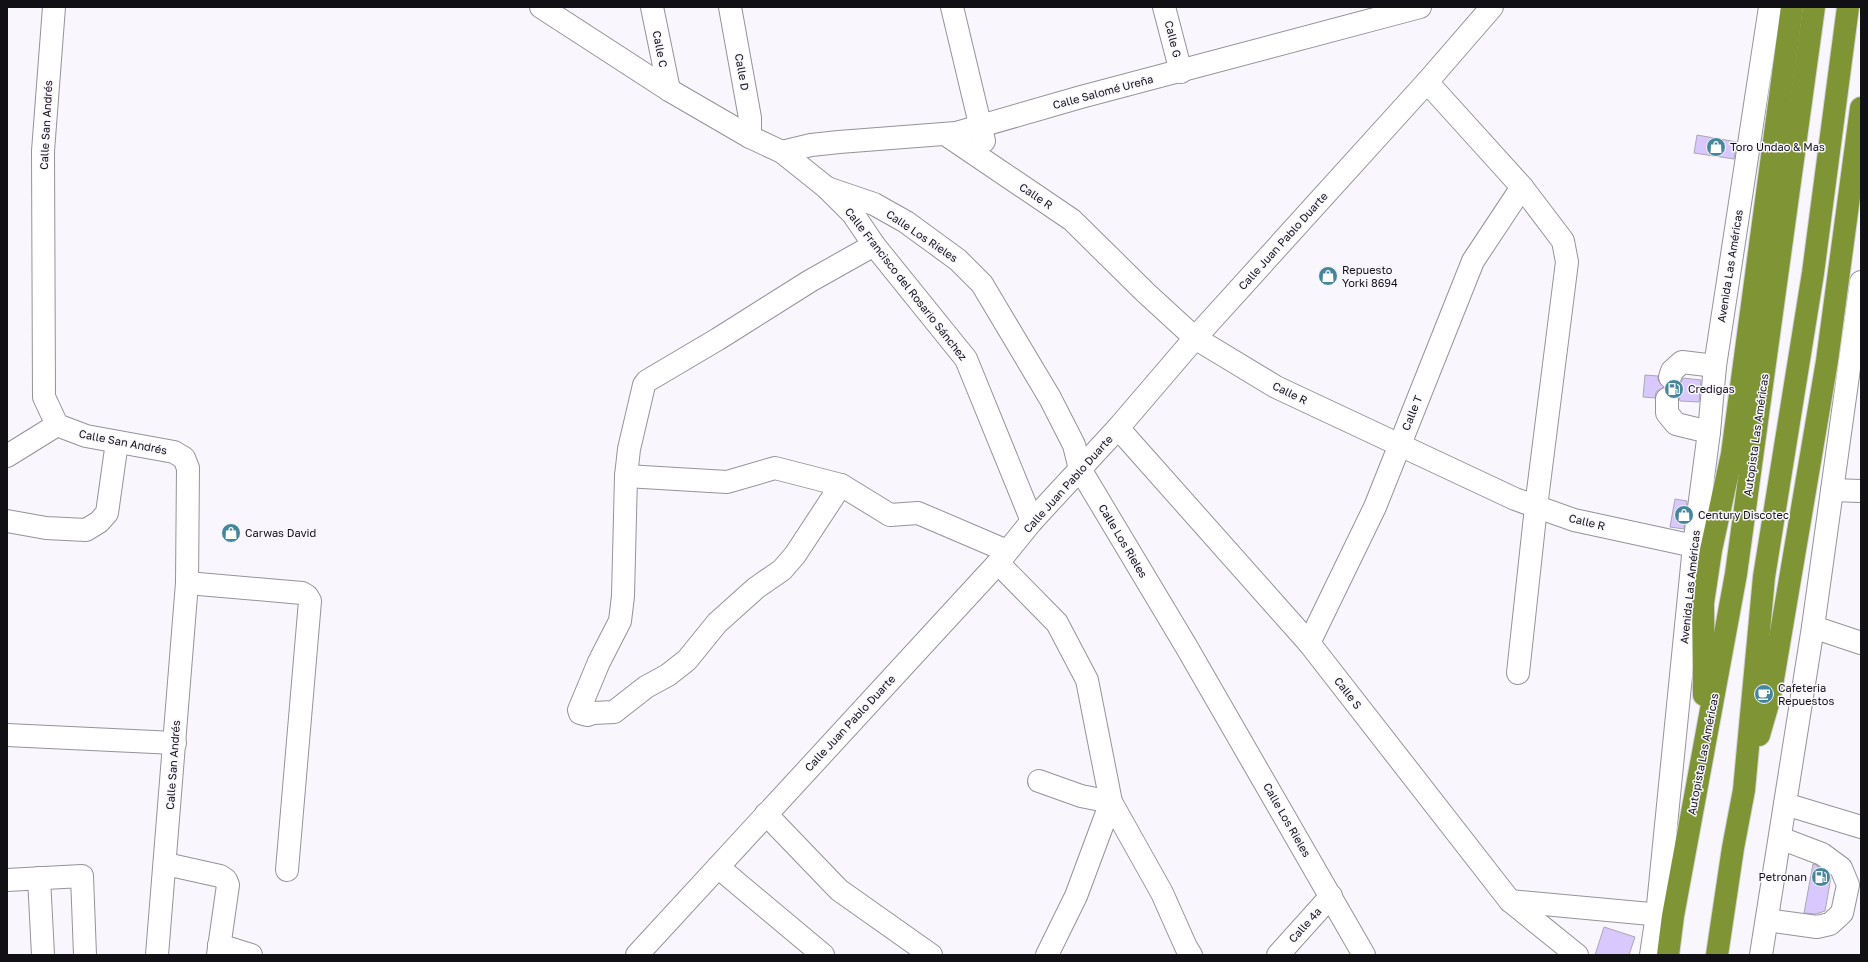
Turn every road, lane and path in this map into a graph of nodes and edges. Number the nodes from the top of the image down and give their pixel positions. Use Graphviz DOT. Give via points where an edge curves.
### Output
graph roads {
  1 [pos="54,7"];
  2 [pos="541,7"];
  3 [pos="652,7"];
  4 [pos="730,7"];
  5 [pos="952,7"];
  6 [pos="1164,7"];
  7 [pos="1492,7"];
  8 [pos="1770,7"];
  9 [pos="1792,7"];
  10 [pos="1814,7"];
  11 [pos="1848,7"];
  12 [pos="1416,8"];
  13 [pos="1181,72"];
  14 [pos="1427,82"];
  15 [pos="668,90"];
  16 [pos="1861,108"];
  17 [pos="980,127"];
  18 [pos="945,134"];
  19 [pos="750,137"];
  20 [pos="782,152"];
  21 [pos="988,164"];
  22 [pos="1522,187"];
  23 [pos="827,188"];
  24 [pos="874,245"];
  25 [pos="1861,282"];
  26 [pos="1857,336"];
  27 [pos="1195,338"];
  28 [pos="1715,366"];
  29 [pos="1670,377"];
  30 [pos="1667,399"];
  31 [pos="57,425"];
  32 [pos="1118,428"];
  33 [pos="1709,432"];
  34 [pos="116,442"];
  35 [pos="1399,444"];
  36 [pos="7,456"];
  37 [pos="1080,469"];
  38 [pos="626,476"];
  39 [pos="841,485"];
  40 [pos="1832,490"];
  41 [pos="1861,491"];
  42 [pos="1536,507"];
  43 [pos="7,521"];
  44 [pos="1032,521"];
  45 [pos="1694,546"];
  46 [pos="1003,557"];
  47 [pos="187,583"];
  48 [pos="1813,627"];
  49 [pos="1309,643"];
  50 [pos="1861,643"];
  51 [pos="1518,673"];
  52 [pos="7,735"];
  53 [pos="1706,736"];
  54 [pos="175,743"];
  55 [pos="1039,781"];
  56 [pos="1744,790"];
  57 [pos="1111,802"];
  58 [pos="1785,804"];
  59 [pos="766,814"];
  60 [pos="1861,827"];
  61 [pos="1780,838"];
  62 [pos="166,864"];
  63 [pos="718,867"];
  64 [pos="287,870"];
  65 [pos="39,878"];
  66 [pos="7,880"];
  67 [pos="1331,896"];
  68 [pos="1510,901"];
  69 [pos="1665,916"];
  70 [pos="1767,920"];
  71 [pos="218,950"];
  72 [pos="43,955"];
  73 [pos="86,955"];
  74 [pos="157,955"];
  75 [pos="251,955"];
  76 [pos="638,955"];
  77 [pos="823,955"];
  78 [pos="930,955"];
  79 [pos="1047,955"];
  80 [pos="1191,955"];
  81 [pos="1278,955"];
  82 [pos="1364,955"];
  83 [pos="1577,955"];
  84 [pos="1651,955"];
  85 [pos="1668,955"];
  86 [pos="1717,955"];
  87 [pos="1761,955"];
  1 -- 31 [label="street, Calle San Andrés" via="44,151 44,397"];
  2 -- 15 [label="street, Calle Francisco del Rosario Sánchez"];
  3 -- 15 [label="street, Calle C"];
  4 -- 19 [label="street, Calle D" via="750,118"];
  5 -- 17 [label="street"];
  6 -- 13 [label="street, Calle G"];
  7 -- 14 [label="street, Calle Juan Pablo Duarte"];
  8 -- 28 [label="street, Avenida Las Américas"];
  9 -- 53 [label="highway" via="1732,454 1711,550 1703,603"];
  10 -- 53 [label="highway, Autopista Las Américas" via="1736,574"];
  11 -- 56 [label="highway" via="1813,273 1764,577"];
  12 -- 13 [label="street, Calle Salomé Ureña"];
  13 -- 17 [label="street, Calle Salomé Ureña" via="1081,97"];
  14 -- 22 [label="street"];
  14 -- 27 [label="street, Calle Juan Pablo Duarte"];
  15 -- 19 [label="street, Calle Francisco del Rosario Sánchez"];
  16 -- 56 [label="highway" via="1826,361 1792,570 1770,697"];
  17 -- 18 [label="street, Calle Salomé Ureña" via="956,134"];
  17 -- 21 [label="street"];
  18 -- 20 [label="street, Calle Salomé Ureña" via="839,142"];
  18 -- 21 [label="street, Calle R"];
  19 -- 20 [label="street, Calle Francisco del Rosario Sánchez"];
  20 -- 23 [label="street, Calle Francisco del Rosario Sánchez"];
  21 -- 27 [label="street, Calle R" via="1072,220"];
  22 -- 35 [label="street, Calle T" via="1473,261"];
  22 -- 42 [label="street" via="1563,241 1567,262"];
  23 -- 24 [label="street, Calle Francisco del Rosario Sánchez" via="853,214"];
  23 -- 37 [label="street, Calle Los Rieles" via="874,204 906,222 958,260 982,284 1050,398 1074,445"];
  24 -- 38 [label="street" via="810,281 647,381 641,393"];
  24 -- 44 [label="street, Calle Francisco del Rosario Sánchez" via="966,359"];
  25 -- 26 [label="street"];
  26 -- 40 [label="street"];
  27 -- 32 [label="street, Calle Juan Pablo Duarte"];
  27 -- 35 [label="street, Calle R" via="1276,387"];
  28 -- 29 [label="street" via="1682,362 1672,371"];
  28 -- 33 [label="street, Avenida Las Américas"];
  30 -- 33 [label="street" via="1667,413 1676,424"];
  31 -- 34 [label="street, Calle San Andrés" via="86,436"];
  31 -- 36 [label="street"];
  32 -- 37 [label="street, Calle Juan Pablo Duarte"];
  32 -- 49 [label="street, Calle S"];
  33 -- 45 [label="street, Avenida Las Américas"];
  34 -- 43 [label="street" via="107,513 99,522 86,530 46,528"];
  34 -- 47 [label="street, Calle San Andrés" via="174,452 184,458 188,468"];
  35 -- 42 [label="street, Calle R"];
  35 -- 49 [label="street, Calle T" via="1375,507"];
  37 -- 44 [label="street, Calle Juan Pablo Duarte"];
  37 -- 67 [label="street, Calle Los Rieles"];
  38 -- 39 [label="street" via="726,482 775,468"];
  38 -- 39 [label="street" via="620,621 579,710 587,716 593,713 614,712 687,660 734,607 791,560"];
  39 -- 46 [label="street" via="890,515 918,513"];
  40 -- 41 [label="street"];
  40 -- 48 [label="street"];
  42 -- 45 [label="street, Calle R" via="1574,520"];
  42 -- 51 [label="street"];
  44 -- 46 [label="street, Calle Juan Pablo Duarte"];
  45 -- 69 [label="street, Avenida Las Américas"];
  46 -- 57 [label="street" via="1057,623 1087,680"];
  46 -- 59 [label="street, Calle Juan Pablo Duarte"];
  47 -- 54 [label="street, Calle San Andrés"];
  47 -- 64 [label="street" via="302,593 310,601"];
  48 -- 50 [label="street"];
  48 -- 58 [label="street"];
  49 -- 68 [label="street, Calle S"];
  52 -- 54 [label="street"];
  53 -- 69 [label="highway, Autopista Las Américas"];
  54 -- 62 [label="street, Calle San Andrés"];
  55 -- 57 [label="street" via="1081,796"];
  56 -- 86 [label="highway"];
  57 -- 79 [label="street" via="1076,896"];
  57 -- 80 [label="street" via="1162,893"];
  58 -- 60 [label="street"];
  58 -- 61 [label="street"];
  59 -- 63 [label="street, Calle Juan Pablo Duarte"];
  59 -- 78 [label="street" via="839,890"];
  61 -- 70 [label="street"];
  61 -- 70 [label="street" via="1822,854 1840,868 1848,885 1842,913 1830,924 1818,927"];
  62 -- 71 [label="street" via="220,876 226,880 228,885"];
  62 -- 74 [label="street, Calle San Andrés"];
  63 -- 76 [label="street, Calle Juan Pablo Duarte"];
  63 -- 77 [label="street"];
  65 -- 66 [label="street"];
  65 -- 72 [label="street"];
  65 -- 73 [label="street" via="82,876"];
  67 -- 81 [label="street, Calle 4a"];
  67 -- 82 [label="street, Calle Los Rieles"];
  68 -- 69 [label="street"];
  68 -- 83 [label="street, Calle S"];
  69 -- 84 [label="street, Avenida Las Américas"];
  69 -- 85 [label="highway, Autopista Las Américas"];
  70 -- 87 [label="street"];
  71 -- 75 [label="street"];
}
